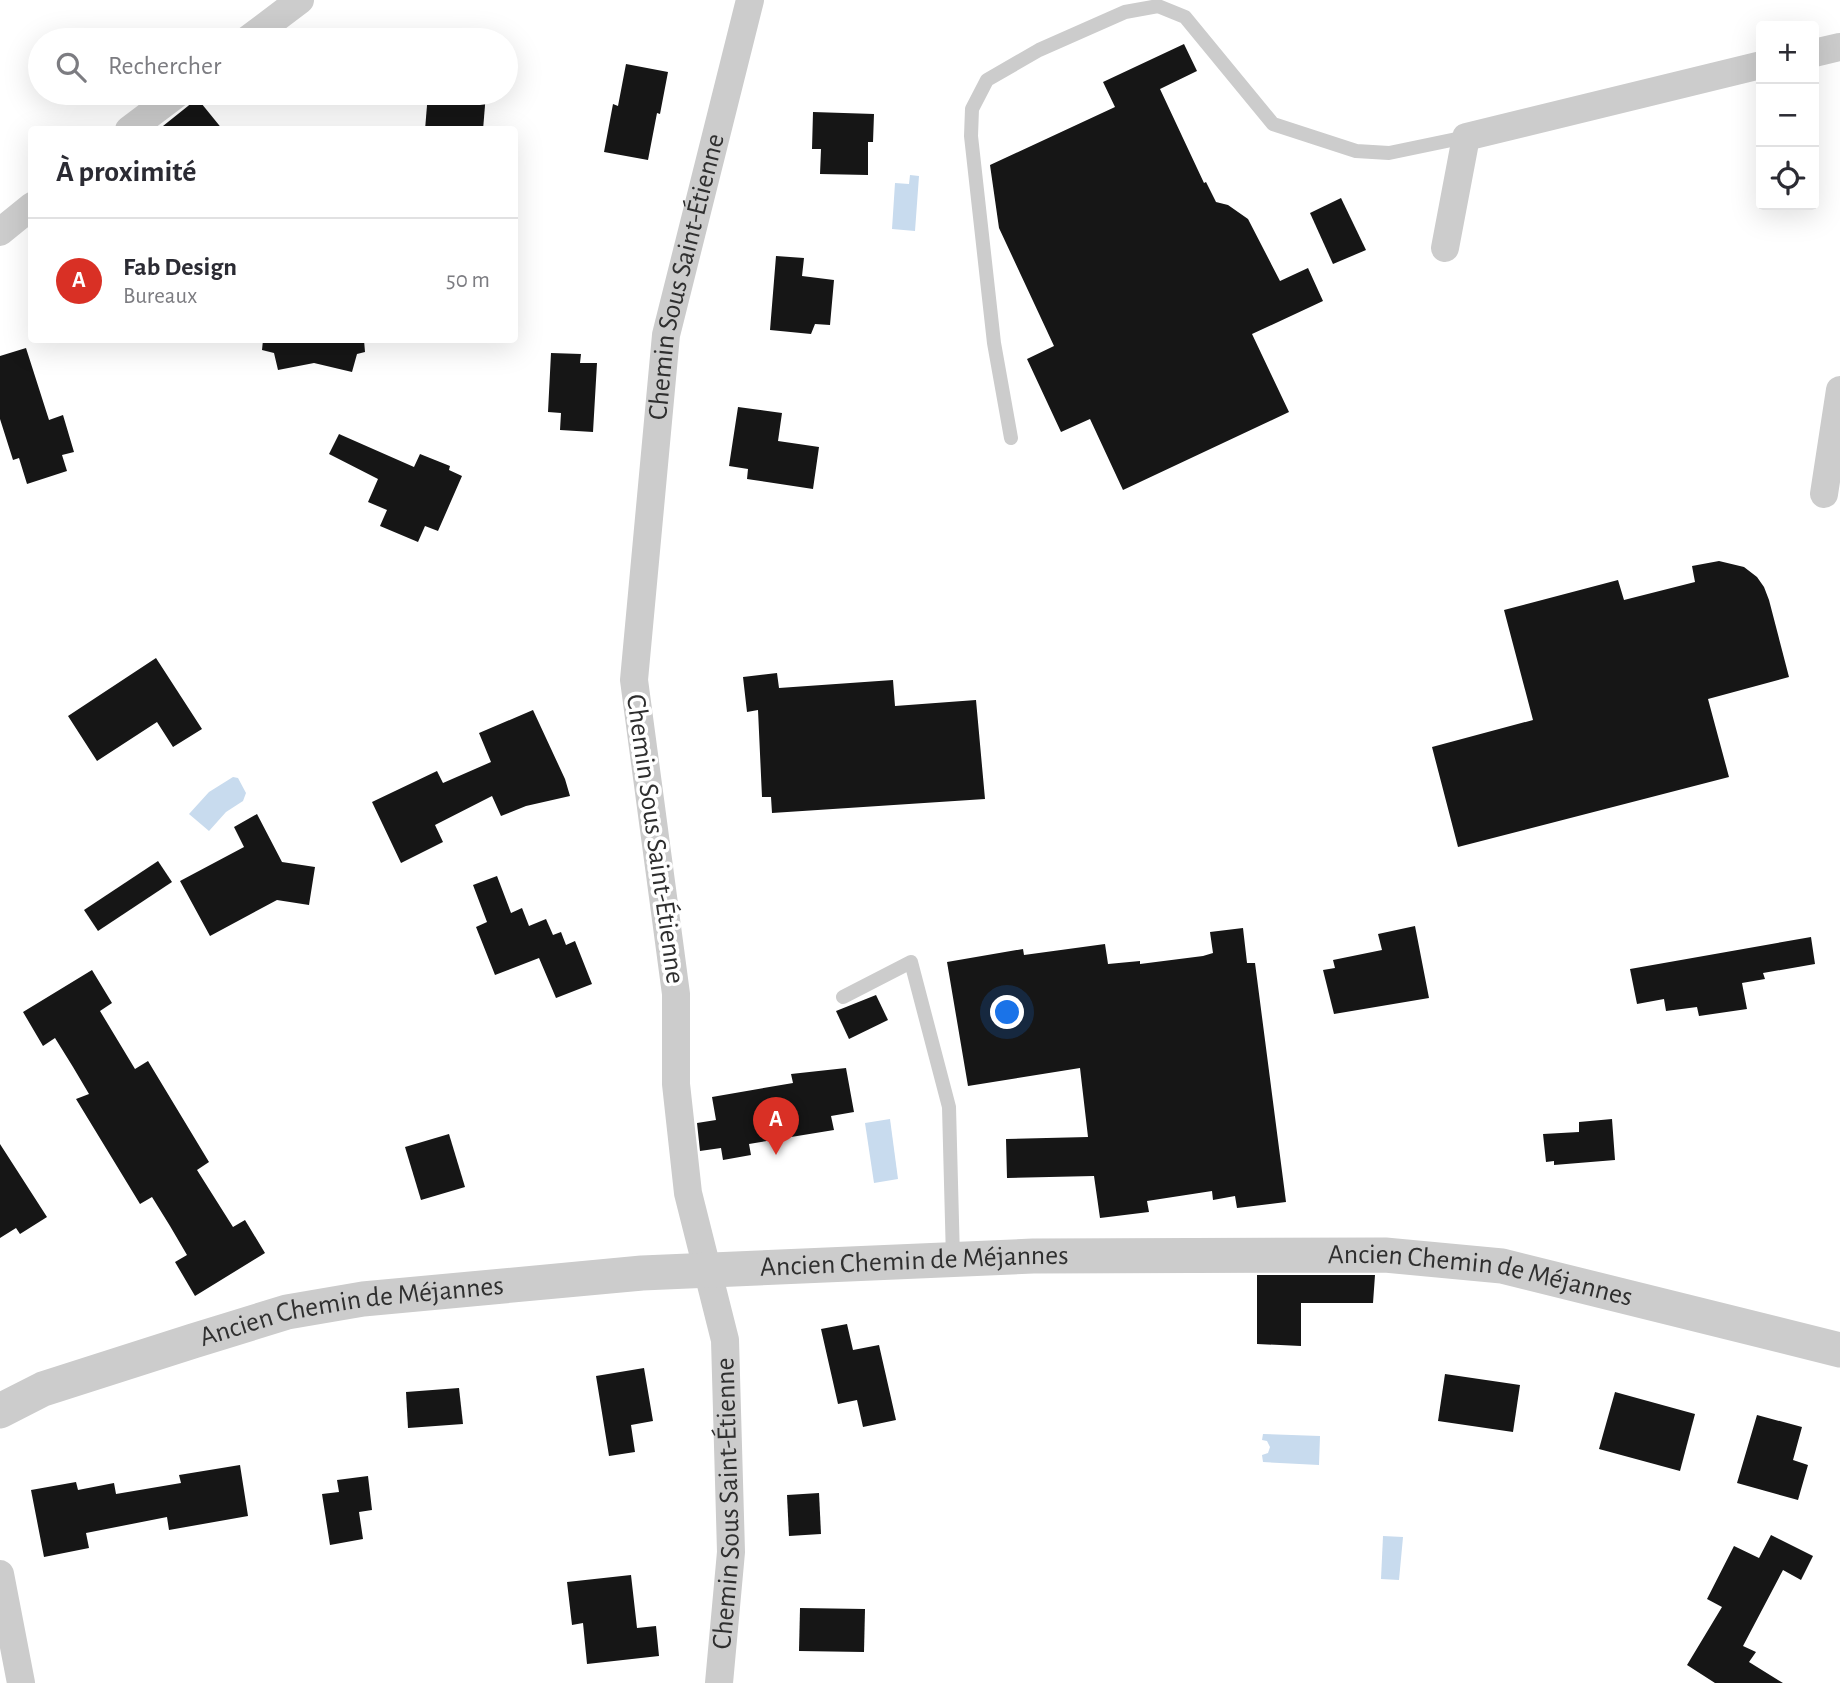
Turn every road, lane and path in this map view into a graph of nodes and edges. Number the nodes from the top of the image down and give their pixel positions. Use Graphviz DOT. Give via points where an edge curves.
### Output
graph roads {
  1 [pos="300,0"];
  2 [pos="750,0"];
  3 [pos="263,28"];
  4 [pos="1840,47"];
  5 [pos="1819,52"];
  6 [pos="1756,66"];
  7 [pos="162,105"];
  8 [pos="134,126"];
  9 [pos="1466,137"];
  10 [pos="28,209"];
  11 [pos="0,232"];
  12 [pos="1445,248"];
  13 [pos="1840,390"];
  14 [pos="1011,439"];
  15 [pos="1824,494"];
  16 [pos="843,997"];
  17 [pos="953,1259"];
  18 [pos="707,1271"];
  19 [pos="1840,1350"];
  20 [pos="0,1411"];
  21 [pos="0,1574"];
  22 [pos="21,1683"];
  23 [pos="719,1683"];
  1 -- 3 [label="street"];
  2 -- 18 [label="street, Chemin Sous Saint-Étienne" via="666,335 634,680 676,994 676,1084 688,1193"];
  4 -- 5 [label="street"];
  6 -- 9 [label="street"];
  7 -- 8 [label="street"];
  9 -- 12 [label="street"];
  9 -- 14 [label="lane" via="1389,153 1356,151 1273,124 1185,18 1158,6 1125,12 1039,50 987,80 972,109 971,136 994,343"];
  10 -- 11 [label="street"];
  13 -- 15 [label="street"];
  16 -- 17 [label="lane" via="911,962 949,1107"];
  17 -- 18 [label="street, Ancien Chemin de Méjannes"];
  17 -- 19 [label="street, Ancien Chemin de Méjannes" via="1385,1255 1502,1266"];
  18 -- 20 [label="street, Ancien Chemin de Méjannes" via="363,1299 287,1312 43,1389"];
  18 -- 23 [label="street, Chemin Sous Saint-Étienne" via="725,1340 731,1552"];
  21 -- 22 [label="street"];
}
